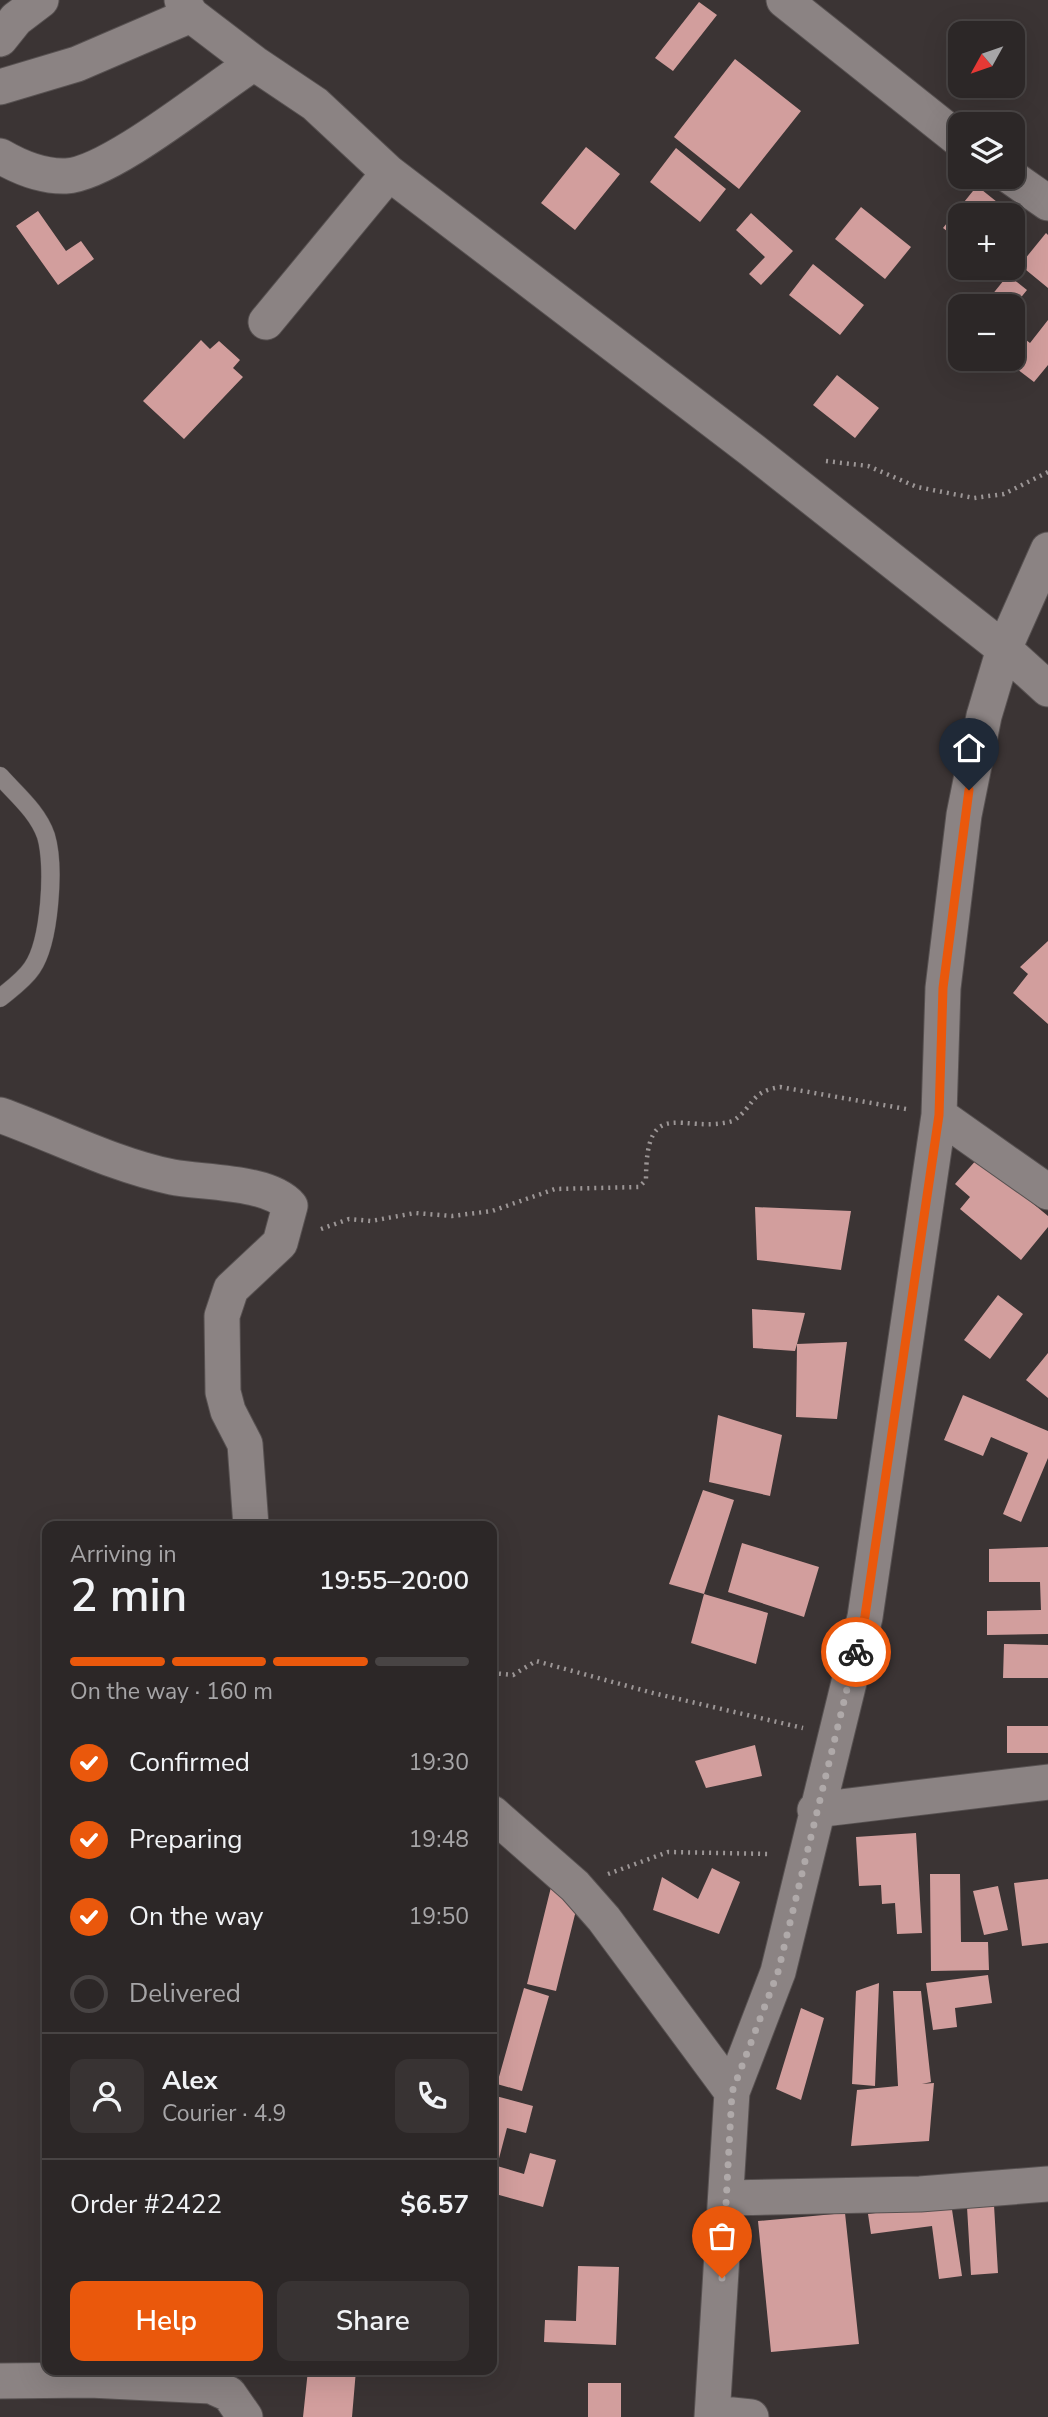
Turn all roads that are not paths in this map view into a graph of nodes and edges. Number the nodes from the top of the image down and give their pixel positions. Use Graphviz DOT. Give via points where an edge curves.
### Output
graph roads {
  1 [pos="41,0"];
  2 [pos="784,0"];
  3 [pos="186,7"];
  4 [pos="0,39"];
  5 [pos="254,63"];
  6 [pos="0,87"];
  7 [pos="948,131"];
  8 [pos="0,156"];
  9 [pos="389,173"];
  10 [pos="1025,187"];
  11 [pos="1048,203"];
  12 [pos="266,321"];
  13 [pos="1048,550"];
  14 [pos="1004,649"];
  15 [pos="1048,689"];
  16 [pos="0,775"];
  17 [pos="0,998"];
  18 [pos="0,1115"];
  19 [pos="939,1115"];
  20 [pos="1048,1192"];
  21 [pos="251,1521"];
  22 [pos="1048,1782"];
  23 [pos="816,1810"];
  24 [pos="497,1817"];
  25 [pos="732,2092"];
  26 [pos="1048,2185"];
  27 [pos="727,2198"];
  28 [pos="0,2381"];
  29 [pos="713,2415"];
  30 [pos="245,2417"];
  31 [pos="751,2417"];
  1 -- 4 [label="street"];
  2 -- 7 [label="street"];
  3 -- 5 [label="street"];
  3 -- 6 [label="street" via="77,64"];
  5 -- 8 [label="street" via="123,153 92,168 68,176 46,175"];
  5 -- 9 [label="street" via="315,104"];
  9 -- 12 [label="street"];
  9 -- 14 [label="street"];
  10 -- 11 [label="street"];
  13 -- 14 [label="street"];
  14 -- 15 [label="street"];
  14 -- 19 [label="street" via="984,716 964,815 943,988"];
  16 -- 17 [label="lane" via="33,813 46,836 49,853 43,945 31,970"];
  18 -- 21 [label="street" via="140,1168 280,1197 290,1210 280,1243 230,1289 222,1315 223,1392 245,1444"];
  19 -- 20 [label="street"];
  19 -- 23 [label="street" via="865,1616"];
  22 -- 23 [label="street"];
  23 -- 25 [label="street" via="778,1972"];
  24 -- 25 [label="street" via="575,1886 604,1919"];
  25 -- 27 [label="street"];
  26 -- 27 [label="street" via="920,2194"];
  27 -- 29 [label="street"];
  28 -- 30 [label="street" via="203,2385 222,2390"];
  29 -- 31 [label="street"];
}
